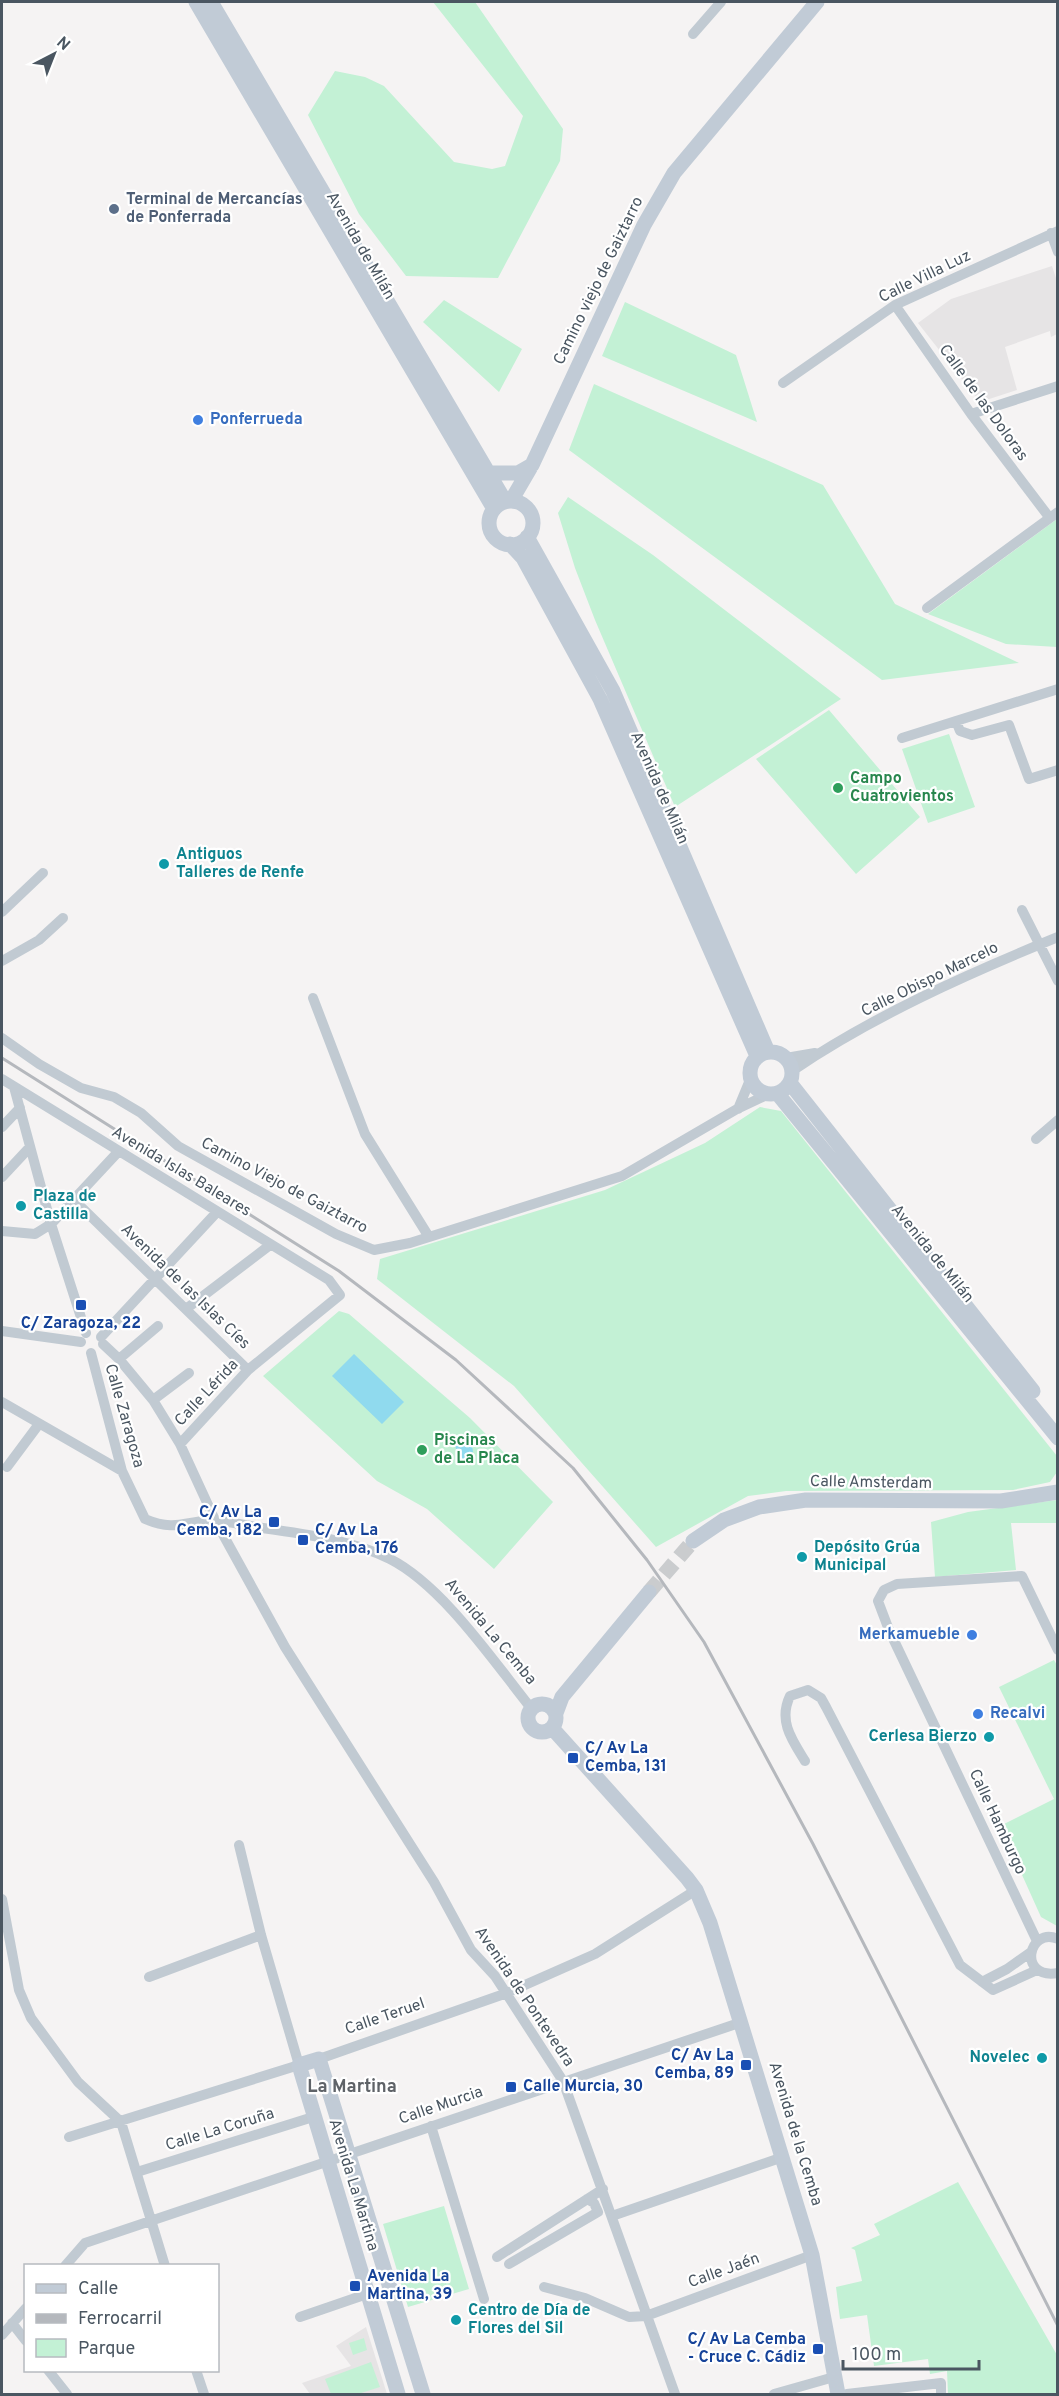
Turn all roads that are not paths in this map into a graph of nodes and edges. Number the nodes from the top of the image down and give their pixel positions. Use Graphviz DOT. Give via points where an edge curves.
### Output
graph roads {
  1 [pos="196,2"];
  2 [pos="211,2"];
  3 [pos="721,2"];
  4 [pos="817,2"];
  5 [pos="693,34"];
  6 [pos="1054,232"];
  7 [pos="1058,252"];
  8 [pos="895,305"];
  9 [pos="783,383"];
  10 [pos="1058,386"];
  11 [pos="971,414"];
  12 [pos="529,471"];
  13 [pos="488,473"];
  14 [pos="508,504"];
  15 [pos="1053,514"];
  16 [pos="527,537"];
  17 [pos="510,544"];
  18 [pos="927,608"];
  19 [pos="1058,689"];
  20 [pos="956,721"];
  21 [pos="902,738"];
  22 [pos="1058,770"];
  23 [pos="43,873"];
  24 [pos="1022,910"];
  25 [pos="2,912"];
  26 [pos="63,918"];
  27 [pos="1058,937"];
  28 [pos="1039,945"];
  29 [pos="2,961"];
  30 [pos="1058,981"];
  31 [pos="314,998"];
  32 [pos="2,1038"];
  33 [pos="763,1054"];
  34 [pos="789,1070"];
  35 [pos="2,1079"];
  36 [pos="750,1080"];
  37 [pos="14,1087"];
  38 [pos="773,1094"];
  39 [pos="20,1108"];
  40 [pos="737,1109"];
  41 [pos="1058,1120"];
  42 [pos="2,1127"];
  43 [pos="1036,1139"];
  44 [pos="30,1147"];
  45 [pos="118,1152"];
  46 [pos="2,1177"];
  47 [pos="74,1200"];
  48 [pos="216,1212"];
  49 [pos="51,1224"];
  50 [pos="2,1231"];
  51 [pos="429,1237"];
  52 [pos="270,1245"];
  53 [pos="155,1279"];
  54 [pos="340,1295"];
  55 [pos="186,1309"];
  56 [pos="158,1326"];
  57 [pos="2,1331"];
  58 [pos="84,1338"];
  59 [pos="102,1340"];
  60 [pos="91,1353"];
  61 [pos="119,1359"];
  62 [pos="248,1370"];
  63 [pos="189,1373"];
  64 [pos="153,1400"];
  65 [pos="2,1402"];
  66 [pos="1058,1422"];
  67 [pos="39,1424"];
  68 [pos="1058,1438"];
  69 [pos="180,1444"];
  70 [pos="7,1467"];
  71 [pos="122,1471"];
  72 [pos="1057,1492"];
  73 [pos="215,1520"];
  74 [pos="693,1541"];
  75 [pos="649,1592"];
  76 [pos="1058,1650"];
  77 [pos="544,1708"];
  78 [pos="552,1728"];
  79 [pos="805,1761"];
  80 [pos="239,1845"];
  81 [pos="696,1890"];
  82 [pos="2,1899"];
  83 [pos="261,1935"];
  84 [pos="1058,1939"];
  85 [pos="1037,1941"];
  86 [pos="1031,1952"];
  87 [pos="1037,1970"];
  88 [pos="1057,1973"];
  89 [pos="149,1977"];
  90 [pos="982,1982"];
  91 [pos="507,1994"];
  92 [pos="742,2022"];
  93 [pos="319,2059"];
  94 [pos="299,2065"];
  95 [pos="563,2081"];
  96 [pos="313,2117"];
  97 [pos="121,2122"];
  98 [pos="431,2126"];
  99 [pos="69,2137"];
  100 [pos="349,2154"];
  101 [pos="783,2157"];
  102 [pos="327,2162"];
  103 [pos="137,2172"];
  104 [pos="603,2189"];
  105 [pos="587,2199"];
  106 [pos="612,2216"];
  107 [pos="151,2220"];
  108 [pos="812,2255"];
  109 [pos="497,2257"];
  110 [pos="66,2264"];
  111 [pos="165,2264"];
  112 [pos="509,2264"];
  113 [pos="544,2287"];
  114 [pos="367,2294"];
  115 [pos="484,2300"];
  116 [pos="24,2310"];
  117 [pos="646,2316"];
  118 [pos="300,2317"];
  119 [pos="12,2324"];
  120 [pos="2,2335"];
  121 [pos="24,2339"];
  122 [pos="52,2372"];
  123 [pos="197,2372"];
  124 [pos="834,2377"];
  125 [pos="67,2394"];
  126 [pos="204,2394"];
  127 [pos="398,2394"];
  128 [pos="423,2394"];
  129 [pos="675,2394"];
  130 [pos="774,2394"];
  131 [pos="838,2394"];
  132 [pos="847,2394"];
  133 [pos="941,2394"];
  1 -- 14 [label="street, Avenida de Milán"];
  2 -- 13 [label="street, Avenida de Milán"];
  3 -- 5 [label="street"];
  4 -- 12 [label="street, Camino viejo de Gaiztarro" via="674,173 644,225"];
  6 -- 7 [label="street"];
  6 -- 8 [label="street, Calle Villa Luz"];
  8 -- 9 [label="street, Calle Villa Luz"];
  8 -- 11 [label="street, Calle de las Doloras"];
  10 -- 11 [label="street"];
  11 -- 15 [label="street, Calle de las Doloras"];
  12 -- 13 [label="street"];
  12 -- 14 [label="street, Camino viejo de Gaiztarro"];
  13 -- 14 [label="street, Avenida de Milán"];
  14 -- 16 [label="street" via="531,516"];
  14 -- 17 [label="street" via="490,515 490,529 496,539"];
  15 -- 18 [label="street"];
  16 -- 17 [label="street"];
  16 -- 33 [label="street, Avenida de Milán" via="613,691"];
  17 -- 33 [label="street, Avenida de Milán" via="523,558 600,699"];
  19 -- 20 [label="street"];
  20 -- 21 [label="street"];
  20 -- 22 [label="street" via="960,731 972,735 1009,725 1029,779"];
  23 -- 25 [label="street"];
  24 -- 28 [label="street"];
  26 -- 29 [label="street" via="39,940"];
  27 -- 28 [label="street, Calle Obispo Marcelo"];
  28 -- 30 [label="street"];
  28 -- 34 [label="street, Calle Obispo Marcelo" via="899,1010"];
  31 -- 51 [label="street" via="365,1134"];
  32 -- 51 [label="street, Camino Viejo de Gaiztarro" via="81,1088 123,1102 178,1146 336,1234 374,1250"];
  33 -- 34 [label="street" via="777,1052"];
  33 -- 36 [label="street" via="750,1069"];
  34 -- 38 [label="street"];
  34 -- 66 [label="street, Avenida de Milán"];
  35 -- 37 [label="street, Avenida Islas Baleares"];
  36 -- 38 [label="street" via="757,1090"];
  36 -- 40 [label="street"];
  37 -- 39 [label="street"];
  37 -- 45 [label="street, Avenida Islas Baleares"];
  38 -- 40 [label="street, Camino Viejo de Gaiztarro"];
  38 -- 68 [label="street, Avenida de Milán"];
  39 -- 42 [label="street"];
  39 -- 44 [label="street"];
  40 -- 51 [label="street, Camino Viejo de Gaiztarro" via="622,1176"];
  41 -- 43 [label="street"];
  44 -- 46 [label="street"];
  44 -- 49 [label="street"];
  45 -- 47 [label="street"];
  45 -- 48 [label="street, Avenida Islas Baleares"];
  47 -- 49 [label="street"];
  47 -- 53 [label="street, Avenida de las Islas Cíes"];
  48 -- 52 [label="street, Avenida Islas Baleares"];
  48 -- 53 [label="street"];
  49 -- 50 [label="street" via="35,1233"];
  49 -- 58 [label="street"];
  52 -- 54 [label="street, Avenida Islas Baleares" via="329,1280"];
  52 -- 55 [label="street"];
  53 -- 55 [label="street, Avenida de las Islas Cíes"];
  53 -- 59 [label="street"];
  54 -- 62 [label="street, Calle Lérida"];
  55 -- 62 [label="street, Avenida de las Islas Cíes"];
  56 -- 61 [label="street"];
  57 -- 58 [label="street"];
  58 -- 59 [label="street" via="97,1332"];
  58 -- 60 [label="street" via="85,1350"];
  59 -- 60 [label="street" via="98,1351"];
  59 -- 61 [label="street, Avenida de Pontevedra"];
  60 -- 71 [label="street, Calle Zaragoza"];
  61 -- 64 [label="street, Avenida de Pontevedra"];
  62 -- 69 [label="street, Calle Lérida"];
  63 -- 64 [label="street"];
  64 -- 69 [label="street, Avenida de Pontevedra"];
  65 -- 67 [label="street"];
  67 -- 70 [label="street"];
  67 -- 71 [label="street"];
  69 -- 73 [label="street, Avenida de Pontevedra"];
  71 -- 73 [label="street, Calle Zaragoza" via="145,1519 165,1527"];
  72 -- 74 [label="street, Calle Amsterdam" via="1001,1501 806,1500 759,1507 724,1520"];
  73 -- 77 [label="street, Avenida La Cemba" via="346,1544 391,1560 427,1585"];
  73 -- 91 [label="street, Avenida de Pontevedra" via="285,1647 434,1882 471,1950"];
  75 -- 77 [label="street" via="562,1697"];
  76 -- 85 [label="street, Calle Hamburgo" via="1022,1576 897,1584 884,1590 878,1601"];
  77 -- 78 [label="street" via="557,1719"];
  77 -- 78 [label="street" via="528,1719 535,1730"];
  78 -- 81 [label="street"];
  79 -- 90 [label="street" via="784,1718 790,1696 808,1690 821,1698 826,1707 954,1954 971,1976"];
  80 -- 83 [label="street, Avenida La Martina"];
  81 -- 91 [label="street, Calle Teruel" via="595,1954"];
  81 -- 92 [label="street, Avenida de la Cemba"];
  82 -- 97 [label="street" via="19,1990 31,2018 78,2082"];
  83 -- 89 [label="street"];
  83 -- 94 [label="street, Avenida La Martina"];
  84 -- 85 [label="street" via="1046,1937"];
  85 -- 86 [label="street"];
  86 -- 87 [label="street" via="1031,1962"];
  86 -- 90 [label="street"];
  87 -- 88 [label="street"];
  87 -- 90 [label="street" via="993,1990"];
  91 -- 93 [label="street, Calle Teruel"];
  91 -- 95 [label="street, Avenida de Pontevedra"];
  92 -- 95 [label="street, Calle Murcia"];
  92 -- 101 [label="street, Avenida de la Cemba"];
  93 -- 94 [label="street, Calle Teruel"];
  93 -- 100 [label="street, Avenida La Martina"];
  94 -- 96 [label="street, Avenida La Martina"];
  94 -- 97 [label="street, Calle Teruel"];
  95 -- 98 [label="street, Calle Murcia"];
  95 -- 104 [label="street, Avenida de Pontevedra"];
  96 -- 102 [label="street, Avenida La Martina"];
  96 -- 103 [label="street, Calle La Coruña"];
  97 -- 99 [label="street, Calle Teruel"];
  97 -- 103 [label="street"];
  98 -- 100 [label="street, Calle Murcia"];
  98 -- 115 [label="street"];
  100 -- 102 [label="street, Calle Murcia"];
  100 -- 128 [label="street, Avenida La Martina"];
  101 -- 106 [label="street"];
  101 -- 108 [label="street, Avenida de la Cemba"];
  102 -- 107 [label="street, Calle Murcia"];
  102 -- 114 [label="street, Avenida La Martina"];
  103 -- 107 [label="street"];
  104 -- 105 [label="street"];
  104 -- 106 [label="street, Avenida de Pontevedra"];
  105 -- 109 [label="street"];
  105 -- 112 [label="street" via="598,2212"];
  106 -- 117 [label="street, Avenida de Pontevedra"];
  107 -- 110 [label="street, Calle Murcia" via="85,2243"];
  107 -- 111 [label="street"];
  108 -- 117 [label="street, Calle Jaén"];
  108 -- 124 [label="street, Avenida de la Cemba"];
  113 -- 117 [label="street" via="585,2298 629,2317"];
  114 -- 118 [label="street"];
  114 -- 127 [label="street, Avenida La Martina"];
  116 -- 119 [label="street"];
  117 -- 129 [label="street, Avenida de Pontevedra"];
  119 -- 120 [label="street"];
  119 -- 121 [label="street"];
  122 -- 125 [label="street"];
  123 -- 126 [label="street"];
  124 -- 130 [label="street"];
  124 -- 131 [label="street, Avenida de la Cemba"];
  132 -- 133 [label="street" via="941,2382"];
}
